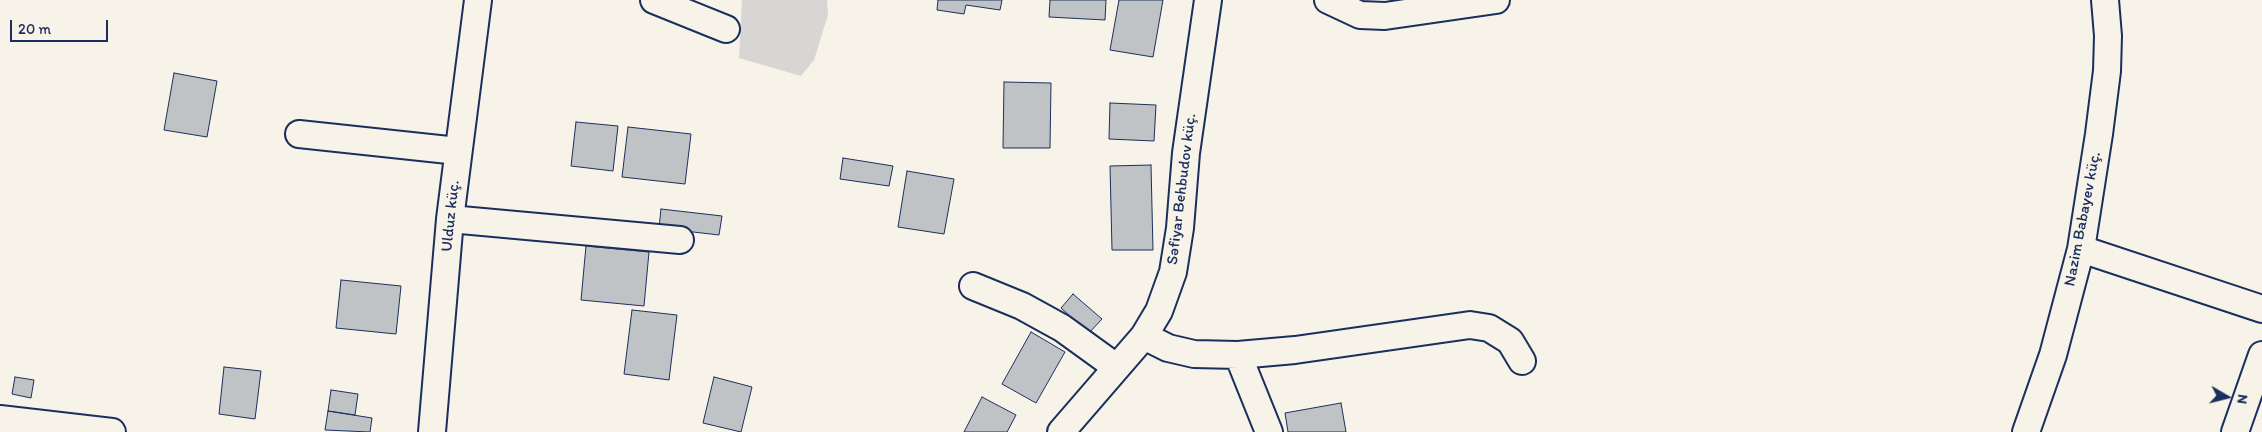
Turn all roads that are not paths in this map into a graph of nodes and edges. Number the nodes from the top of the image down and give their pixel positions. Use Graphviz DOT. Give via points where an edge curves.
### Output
graph roads {
  1 [pos="478,0"];
  2 [pos="654,0"];
  3 [pos="1208,0"];
  4 [pos="1328,0"];
  5 [pos="1496,0"];
  6 [pos="2105,0"];
  7 [pos="726,29"];
  8 [pos="299,134"];
  9 [pos="458,151"];
  10 [pos="450,219"];
  11 [pos="680,240"];
  12 [pos="2080,249"];
  13 [pos="973,286"];
  14 [pos="2262,308"];
  15 [pos="1144,336"];
  16 [pos="1238,355"];
  17 [pos="2262,355"];
  18 [pos="1522,361"];
  19 [pos="1116,367"];
  20 [pos="0,419"];
  21 [pos="112,432"];
  22 [pos="432,432"];
  23 [pos="1061,432"];
  24 [pos="1269,432"];
  25 [pos="2026,432"];
  26 [pos="2235,432"];
  1 -- 9 [label="street, Ulduz küç."];
  2 -- 7 [label="street"];
  3 -- 15 [label="street, Səfiyar Behbudov küç." via="1173,272 1159,311"];
  4 -- 5 [label="street" via="1360,15 1386,16"];
  6 -- 12 [label="street, Nazim Babayev küç." via="2107,71"];
  8 -- 9 [label="street"];
  9 -- 10 [label="street, Ulduz küç."];
  10 -- 11 [label="street"];
  10 -- 22 [label="street, Ulduz küç."];
  12 -- 14 [label="street"];
  12 -- 25 [label="street, Nazim Babayev küç." via="2053,355"];
  13 -- 19 [label="street" via="1022,306 1062,328"];
  15 -- 16 [label="street" via="1168,348 1194,354"];
  15 -- 19 [label="street, Səfiyar Behbudov küç."];
  16 -- 18 [label="street" via="1295,350 1470,324 1489,328 1510,341"];
  16 -- 24 [label="street"];
  17 -- 26 [label="street"];
  19 -- 23 [label="street, Səfiyar Behbudov küç."];
  20 -- 21 [label="street"];
}
